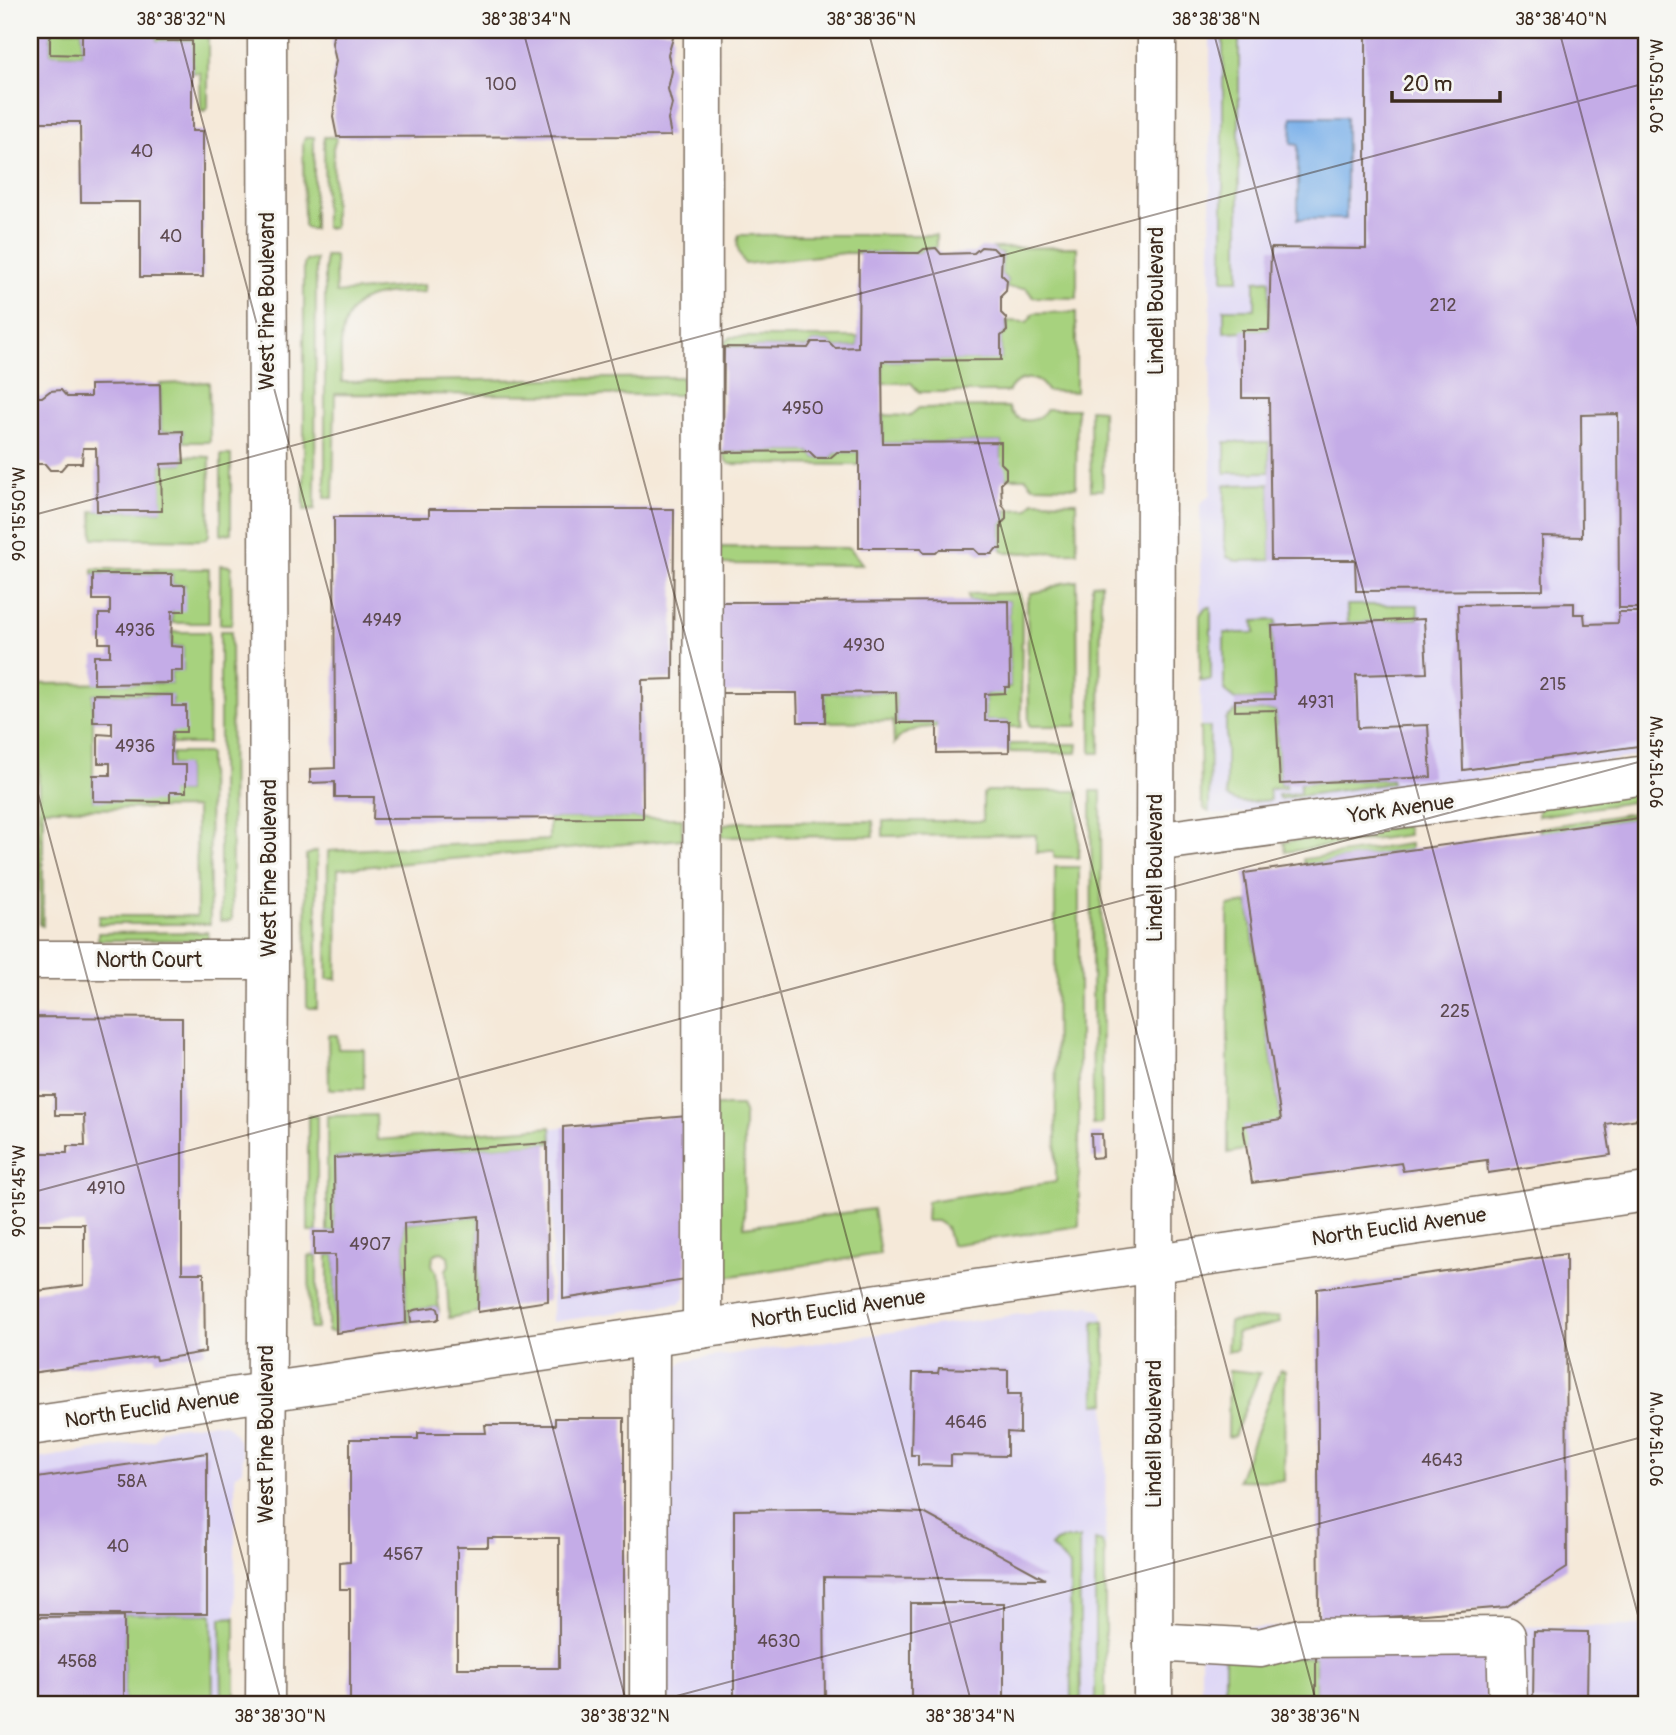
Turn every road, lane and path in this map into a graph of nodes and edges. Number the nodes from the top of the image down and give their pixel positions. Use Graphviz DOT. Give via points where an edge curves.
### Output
graph roads {
  1 [pos="267,30"];
  2 [pos="703,30"];
  3 [pos="1157,30"];
  4 [pos="1646,775"];
  5 [pos="1155,842"];
  6 [pos="30,960"];
  7 [pos="269,960"];
  8 [pos="1646,1192"];
  9 [pos="1153,1263"];
  10 [pos="702,1329"];
  11 [pos="650,1337"];
  12 [pos="266,1392"];
  13 [pos="30,1426"];
  14 [pos="1153,1642"];
  15 [pos="265,1705"];
  16 [pos="649,1705"];
  17 [pos="1153,1705"];
  18 [pos="1508,1705"];
  1 -- 7 [label="street, West Pine Boulevard"];
  2 -- 10 [label="street"];
  3 -- 5 [label="street, Lindell Boulevard"];
  4 -- 5 [label="street, York Avenue"];
  5 -- 9 [label="street, Lindell Boulevard"];
  6 -- 7 [label="street, North Court"];
  7 -- 12 [label="street, West Pine Boulevard"];
  8 -- 9 [label="street, North Euclid Avenue"];
  9 -- 10 [label="street, North Euclid Avenue"];
  9 -- 14 [label="street, Lindell Boulevard"];
  10 -- 11 [label="street, North Euclid Avenue"];
  11 -- 12 [label="street, North Euclid Avenue"];
  11 -- 16 [label="street"];
  12 -- 13 [label="street, North Euclid Avenue"];
  12 -- 15 [label="street, West Pine Boulevard"];
  14 -- 17 [label="street, Lindell Boulevard"];
  14 -- 18 [label="street" via="1260,1648 1300,1638 1506,1636"];
}
